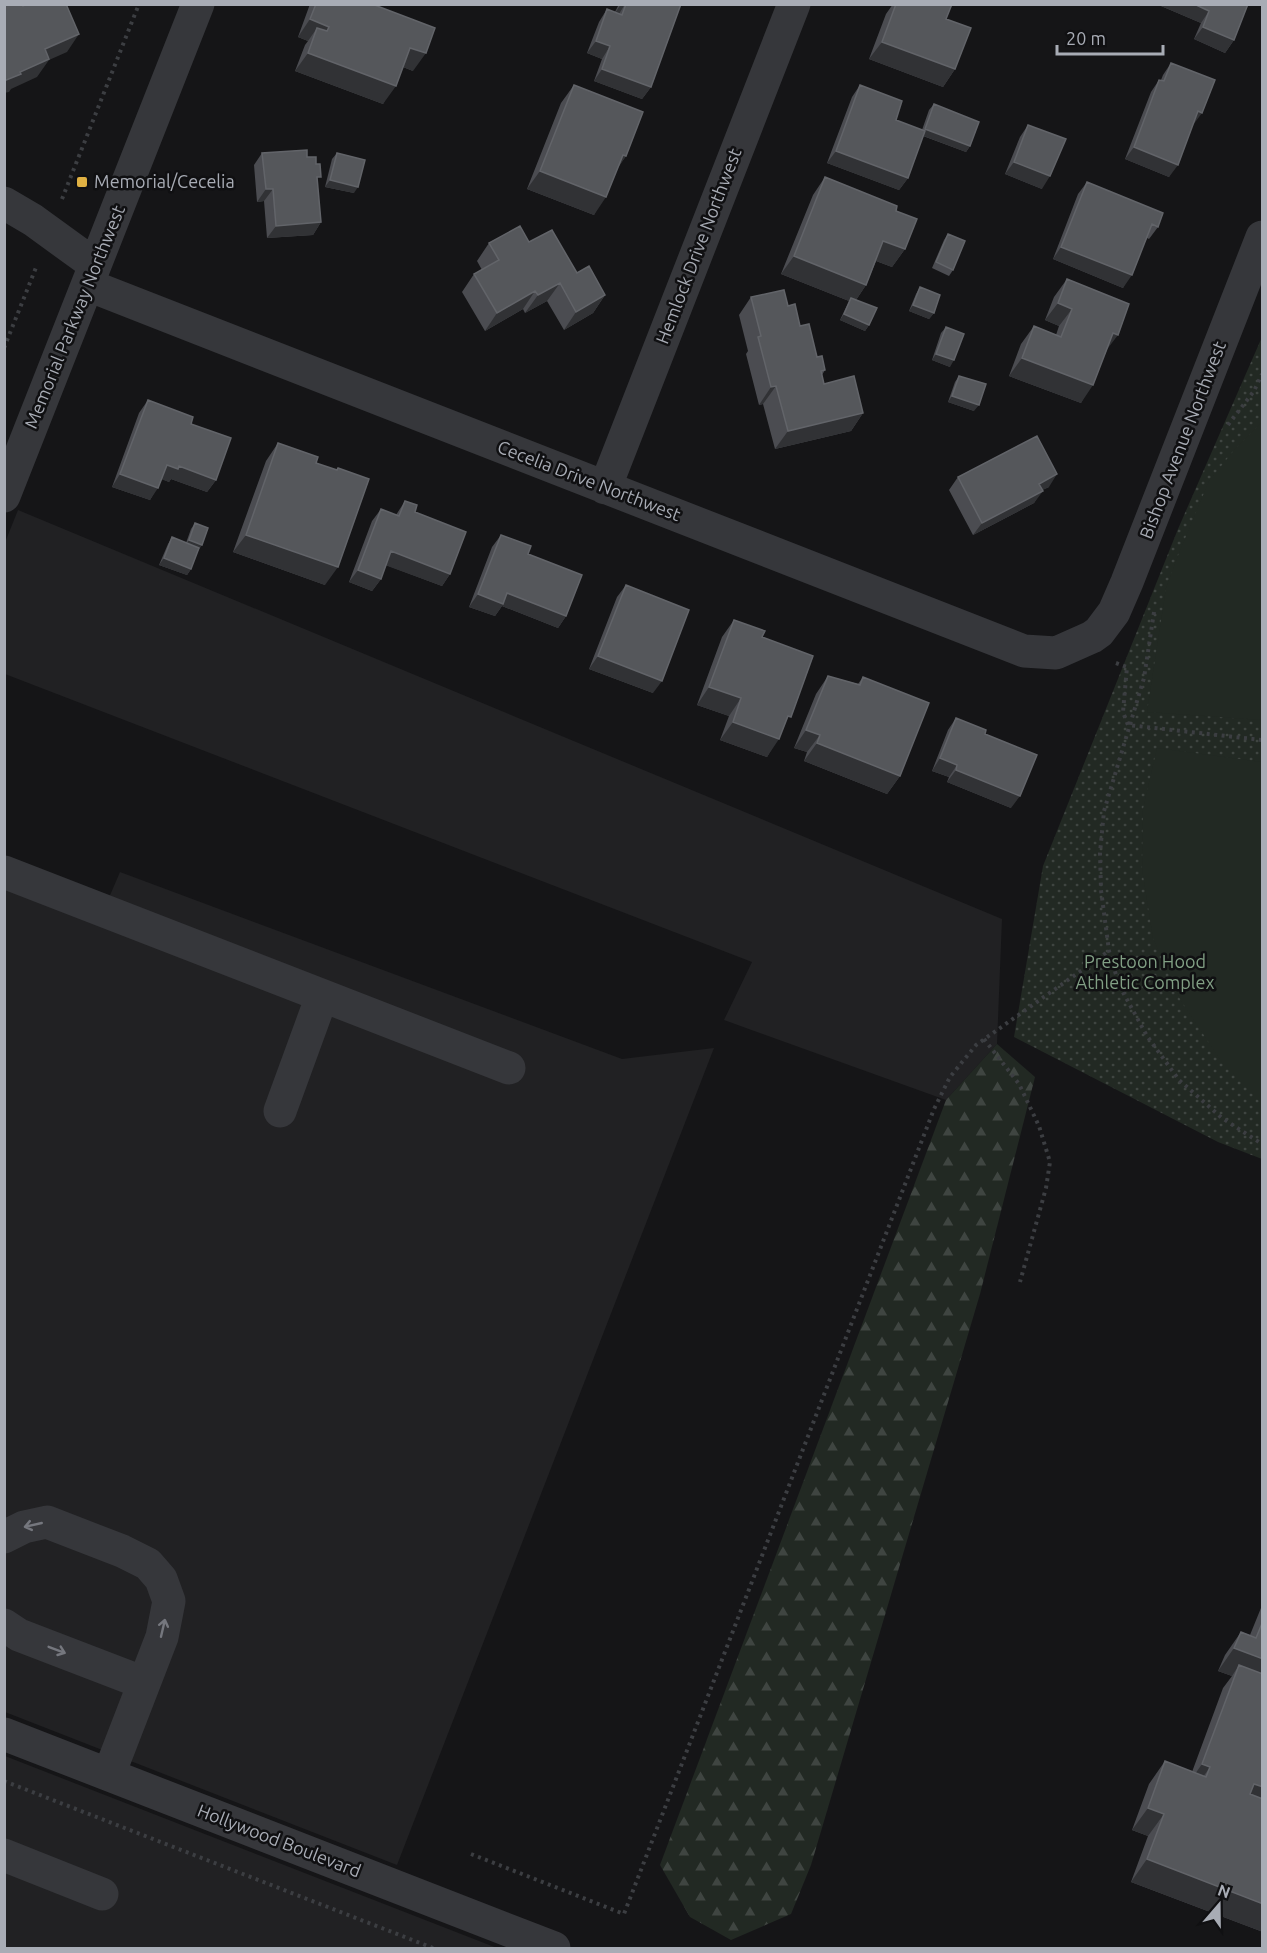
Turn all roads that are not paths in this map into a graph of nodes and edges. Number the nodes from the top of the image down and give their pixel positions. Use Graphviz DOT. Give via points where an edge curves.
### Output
graph roads {
  1 [pos="198,4"];
  2 [pos="794,4"];
  3 [pos="4,203"];
  4 [pos="1263,237"];
  5 [pos="92,275"];
  6 [pos="605,488"];
  7 [pos="4,496"];
  8 [pos="1092,637"];
  9 [pos="4,872"];
  10 [pos="322,996"];
  11 [pos="509,1068"];
  12 [pos="280,1111"];
  13 [pos="4,1537"];
  14 [pos="4,1625"];
  15 [pos="144,1683"];
  16 [pos="4,1734"];
  17 [pos="109,1774"];
  18 [pos="4,1855"];
  19 [pos="102,1894"];
  20 [pos="552,1948"];
  1 -- 5 [label="street, Memorial Parkway Northwest"];
  2 -- 6 [label="street, Hemlock Drive Northwest"];
  3 -- 5 [label="street, Cecelia Drive Northwest" via="50,232"];
  4 -- 8 [label="street, Bishop Avenue Northwest" via="1127,582 1114,612"];
  5 -- 6 [label="street, Cecelia Drive Northwest"];
  5 -- 7 [label="street, Memorial Parkway Northwest"];
  6 -- 8 [label="street, Cecelia Drive Northwest" via="1024,651 1056,653"];
  9 -- 10 [label="street"];
  10 -- 11 [label="street"];
  10 -- 12 [label="street"];
  15 -- 13 [label="street, one-way" via="162,1636 169,1601 161,1579 148,1564 47,1522"];
  14 -- 15 [label="street, one-way" via="19,1635"];
  15 -- 17 [label="street"];
  16 -- 17 [label="street, Hollywood Boulevard"];
  17 -- 20 [label="street, Hollywood Boulevard"];
  18 -- 19 [label="street"];
}
